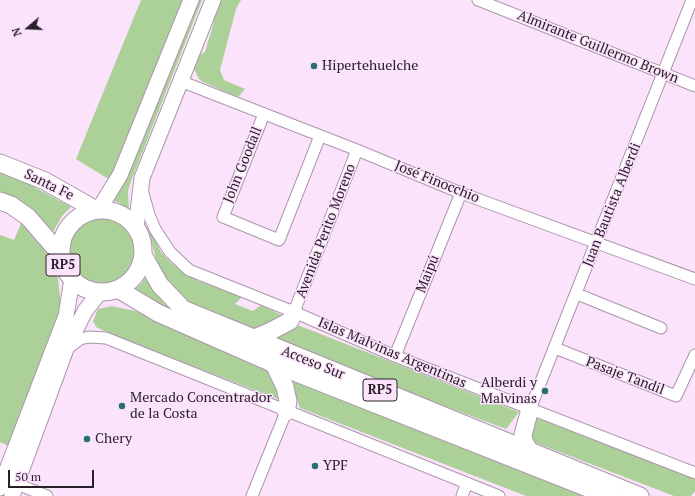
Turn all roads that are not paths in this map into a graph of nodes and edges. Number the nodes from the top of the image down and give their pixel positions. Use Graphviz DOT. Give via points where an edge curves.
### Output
graph roads {
  1 [pos="191,0"];
  2 [pos="213,0"];
  3 [pos="478,0"];
  4 [pos="692,0"];
  5 [pos="664,73"];
  6 [pos="180,81"];
  7 [pos="695,86"];
  8 [pos="264,114"];
  9 [pos="320,136"];
  10 [pos="357,150"];
  11 [pos="0,163"];
  12 [pos="142,178"];
  13 [pos="461,193"];
  14 [pos="0,201"];
  15 [pos="98,209"];
  16 [pos="136,228"];
  17 [pos="597,242"];
  18 [pos="61,255"];
  19 [pos="142,255"];
  20 [pos="694,276"];
  21 [pos="72,279"];
  22 [pos="118,288"];
  23 [pos="100,292"];
  24 [pos="577,294"];
  25 [pos="294,312"];
  26 [pos="661,328"];
  27 [pos="252,339"];
  28 [pos="554,348"];
  29 [pos="66,350"];
  30 [pos="695,355"];
  31 [pos="396,356"];
  32 [pos="274,364"];
  33 [pos="530,409"];
  34 [pos="286,412"];
  35 [pos="530,452"];
  36 [pos="695,473"];
  37 [pos="467,483"];
  38 [pos="0,488"];
  39 [pos="15,490"];
  40 [pos="47,496"];
  41 [pos="252,496"];
  42 [pos="462,496"];
  43 [pos="499,496"];
  44 [pos="608,496"];
  45 [pos="640,496"];
  1 -- 15 [label="main road" via="120,175"];
  2 -- 6 [label="main road"];
  3 -- 5 [label="street, Almirante Guillermo Brown"];
  4 -- 5 [label="street, Juan Bautista Alberdi"];
  5 -- 7 [label="street, Almirante Guillermo Brown"];
  5 -- 17 [label="street, Juan Bautista Alberdi"];
  6 -- 8 [label="street, José Finocchio"];
  6 -- 12 [label="main road"];
  8 -- 9 [label="street, José Finocchio"];
  8 -- 9 [label="street, John Goodall" via="223,217 279,240"];
  9 -- 10 [label="street, José Finocchio"];
  10 -- 13 [label="street, José Finocchio"];
  10 -- 25 [label="street, Avenida Perito Moreno"];
  11 -- 15 [label="main road, Santa Fe" via="46,181"];
  12 -- 16 [label="main road"];
  12 -- 25 [label="street, Islas Malvinas Argentinas" via="148,215 155,229 170,252 189,270"];
  13 -- 17 [label="street, José Finocchio"];
  13 -- 31 [label="street, Maipú"];
  14 -- 18 [label="main road, RP5" via="28,217"];
  15 -- 16 [label="main road" via="119,213"];
  15 -- 18 [label="main road, RP5" via="84,213 70,226 61,242"];
  16 -- 19 [label="main road, RP5" via="140,236"];
  17 -- 20 [label="street, José Finocchio"];
  17 -- 24 [label="street, Juan Bautista Alberdi"];
  18 -- 21 [label="main road, RP5"];
  19 -- 22 [label="main road, RP5" via="135,275"];
  19 -- 27 [label="main road, Acceso Sur / RP5" via="160,284 183,309"];
  21 -- 23 [label="main road, RP5" via="80,286"];
  21 -- 38 [label="main road" via="66,316"];
  22 -- 23 [label="main road, RP5"];
  22 -- 32 [label="main road, Acceso Sur / RP5" via="158,313"];
  23 -- 29 [label="main road" via="85,311"];
  24 -- 26 [label="street"];
  24 -- 28 [label="street, Juan Bautista Alberdi"];
  25 -- 27 [label="main road" via="290,321"];
  25 -- 31 [label="street, Islas Malvinas Argentinas"];
  27 -- 35 [label="main road, Acceso Sur / RP5"];
  28 -- 30 [label="street, Pasaje Tandil" via="676,396"];
  28 -- 33 [label="street, Juan Bautista Alberdi"];
  29 -- 34 [label="street" via="80,339 89,336 106,338"];
  29 -- 39 [label="main road"];
  31 -- 33 [label="street, Islas Malvinas Argentinas"];
  32 -- 34 [label="main road" via="285,387 288,401"];
  32 -- 44 [label="main road, Acceso Sur / RP5"];
  33 -- 35 [label="main road" via="522,434"];
  33 -- 36 [label="street, Islas Malvinas Argentinas"];
  34 -- 37 [label="street"];
  34 -- 41 [label="street"];
  35 -- 45 [label="main road, Acceso Sur / RP5"];
  37 -- 42 [label="street"];
  37 -- 43 [label="street"];
  39 -- 40 [label="street"];
}
